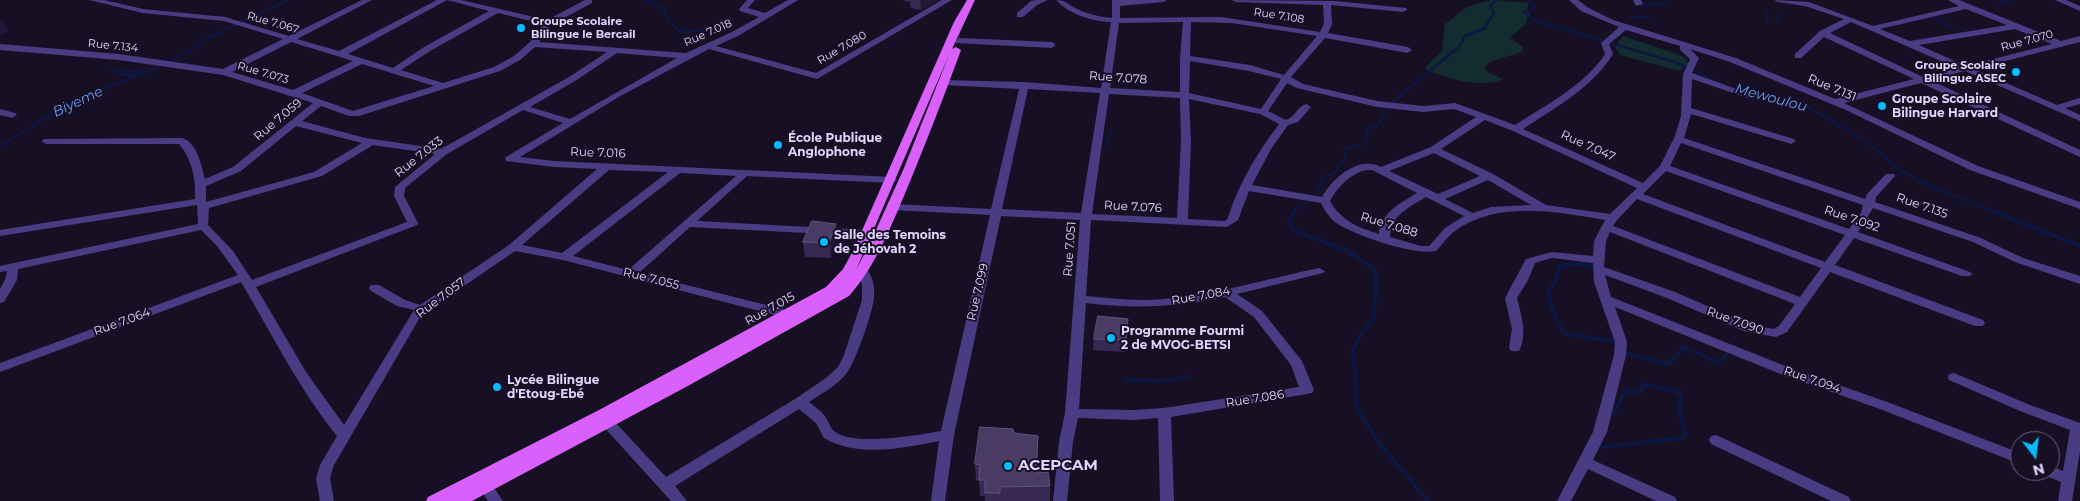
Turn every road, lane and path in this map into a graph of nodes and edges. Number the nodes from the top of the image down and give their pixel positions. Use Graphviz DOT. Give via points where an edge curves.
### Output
graph roads {
  1 [pos="93,0"];
  2 [pos="368,0"];
  3 [pos="442,0"];
  4 [pos="451,0"];
  5 [pos="751,0"];
  6 [pos="794,0"];
  7 [pos="948,0"];
  8 [pos="971,0"];
  9 [pos="980,0"];
  10 [pos="1044,0"];
  11 [pos="1060,0"];
  12 [pos="1163,0"];
  13 [pos="1236,0"];
  14 [pos="1573,0"];
  15 [pos="1952,0"];
  16 [pos="2059,0"];
  17 [pos="589,1"];
  18 [pos="1312,1"];
  19 [pos="1785,1"];
  20 [pos="1117,2"];
  21 [pos="1327,3"];
  22 [pos="1968,6"];
  23 [pos="2080,8"];
  24 [pos="1403,10"];
  25 [pos="496,11"];
  26 [pos="1020,15"];
  27 [pos="766,16"];
  28 [pos="1116,19"];
  29 [pos="1187,19"];
  30 [pos="1851,19"];
  31 [pos="548,23"];
  32 [pos="2018,26"];
  33 [pos="1624,27"];
  34 [pos="1873,28"];
  35 [pos="1823,33"];
  36 [pos="1324,35"];
  37 [pos="290,39"];
  38 [pos="2080,39"];
  39 [pos="959,41"];
  40 [pos="1669,42"];
  41 [pos="533,44"];
  42 [pos="1910,44"];
  43 [pos="2061,44"];
  44 [pos="1052,45"];
  45 [pos="0,47"];
  46 [pos="710,47"];
  47 [pos="1408,50"];
  48 [pos="612,52"];
  49 [pos="339,55"];
  50 [pos="687,56"];
  51 [pos="1798,56"];
  52 [pos="1184,58"];
  53 [pos="361,61"];
  54 [pos="1968,70"];
  55 [pos="394,71"];
  56 [pos="224,72"];
  57 [pos="1688,74"];
  58 [pos="1286,78"];
  59 [pos="1920,80"];
  60 [pos="944,82"];
  61 [pos="1024,85"];
  62 [pos="443,86"];
  63 [pos="1105,90"];
  64 [pos="294,93"];
  65 [pos="1184,95"];
  66 [pos="1748,95"];
  67 [pos="2080,101"];
  68 [pos="320,102"];
  69 [pos="1835,102"];
  70 [pos="522,107"];
  71 [pos="1306,107"];
  72 [pos="2055,108"];
  73 [pos="1687,110"];
  74 [pos="0,112"];
  75 [pos="1263,112"];
  76 [pos="12,115"];
  77 [pos="1485,116"];
  78 [pos="2080,118"];
  79 [pos="570,122"];
  80 [pos="1285,122"];
  81 [pos="294,123"];
  82 [pos="1516,129"];
  83 [pos="1678,139"];
  84 [pos="47,141"];
  85 [pos="1791,141"];
  86 [pos="371,142"];
  87 [pos="1434,150"];
  88 [pos="443,152"];
  89 [pos="2080,154"];
  90 [pos="607,166"];
  91 [pos="1664,167"];
  92 [pos="678,170"];
  93 [pos="1382,170"];
  94 [pos="745,173"];
  95 [pos="1489,176"];
  96 [pos="1890,176"];
  97 [pos="892,180"];
  98 [pos="201,184"];
  99 [pos="1246,187"];
  100 [pos="1640,191"];
  101 [pos="1425,193"];
  102 [pos="1324,201"];
  103 [pos="1870,202"];
  104 [pos="202,203"];
  105 [pos="2080,206"];
  106 [pos="893,207"];
  107 [pos="1546,208"];
  108 [pos="996,211"];
  109 [pos="1471,216"];
  110 [pos="1086,217"];
  111 [pos="1610,222"];
  112 [pos="1182,223"];
  113 [pos="687,224"];
  114 [pos="203,226"];
  115 [pos="0,233"];
  116 [pos="866,233"];
  117 [pos="1851,233"];
  118 [pos="1384,238"];
  119 [pos="512,246"];
  120 [pos="564,257"];
  121 [pos="1599,264"];
  122 [pos="13,266"];
  123 [pos="1826,266"];
  124 [pos="0,269"];
  125 [pos="863,271"];
  126 [pos="1320,271"];
  127 [pos="630,274"];
  128 [pos="1966,274"];
  129 [pos="2080,280"];
  130 [pos="247,281"];
  131 [pos="375,288"];
  132 [pos="1226,292"];
  133 [pos="0,299"];
  134 [pos="1080,299"];
  135 [pos="1606,299"];
  136 [pos="1802,302"];
  137 [pos="422,309"];
  138 [pos="790,315"];
  139 [pos="1979,323"];
  140 [pos="1515,348"];
  141 [pos="0,368"];
  142 [pos="1954,377"];
  143 [pos="800,402"];
  144 [pos="1072,413"];
  145 [pos="1164,414"];
  146 [pos="606,418"];
  147 [pos="2080,429"];
  148 [pos="947,435"];
  149 [pos="345,436"];
  150 [pos="1716,440"];
  151 [pos="2010,455"];
  152 [pos="1585,462"];
  153 [pos="2060,475"];
  154 [pos="2069,479"];
  155 [pos="486,482"];
  156 [pos="666,484"];
  157 [pos="327,501"];
  158 [pos="434,501"];
  159 [pos="458,501"];
  160 [pos="496,501"];
  161 [pos="680,501"];
  162 [pos="938,501"];
  163 [pos="1060,501"];
  164 [pos="1167,501"];
  165 [pos="1564,501"];
  166 [pos="1670,501"];
  167 [pos="1844,501"];
  168 [pos="2064,501"];
  1 -- 37 [label="street, Rue 7.067" via="138,10 218,18"];
  2 -- 37 [label="street, Rue 7.073"];
  3 -- 49 [label="street"];
  4 -- 25 [label="street"];
  5 -- 27 [label="street" via="742,9"];
  6 -- 27 [label="street, Rue 7.018"];
  7 -- 46 [label="street, Rue 7.080" via="817,76"];
  8 -- 97 [label="main road, Rue 7.015"];
  9 -- 39 [label="main road, Rue 7.015"];
  10 -- 26 [label="street" via="1034,3"];
  11 -- 28 [label="street, Rue 7.108" via="1080,14"];
  12 -- 20 [label="street"];
  13 -- 18 [label="street"];
  14 -- 33 [label="street, Rue 7.131" via="1584,9"];
  15 -- 22 [label="street"];
  16 -- 23 [label="street"];
  17 -- 31 [label="street"];
  18 -- 21 [label="street"];
  19 -- 30 [label="street"];
  20 -- 28 [label="street, Rue 7.051"];
  21 -- 24 [label="street"];
  21 -- 36 [label="street" via="1328,24"];
  22 -- 32 [label="street"];
  22 -- 34 [label="street"];
  25 -- 31 [label="street"];
  25 -- 55 [label="street"];
  27 -- 46 [label="street, Rue 7.018"];
  28 -- 29 [label="street, Rue 7.108"];
  28 -- 63 [label="street, Rue 7.051"];
  29 -- 36 [label="street, Rue 7.108" via="1240,22"];
  29 -- 52 [label="street"];
  30 -- 34 [label="street"];
  30 -- 35 [label="street"];
  31 -- 41 [label="street, Rue 7.059"];
  32 -- 42 [label="street"];
  32 -- 43 [label="street"];
  33 -- 40 [label="street, Rue 7.131"];
  33 -- 82 [label="street" via="1605,43 1609,50 1607,59 1563,98"];
  34 -- 42 [label="street"];
  35 -- 51 [label="street"];
  35 -- 59 [label="street"];
  36 -- 47 [label="street, Rue 7.108"];
  36 -- 58 [label="street"];
  37 -- 49 [label="street, Rue 7.067"];
  37 -- 56 [label="street, Rue 7.073"];
  38 -- 43 [label="street, Rue 7.070"];
  39 -- 44 [label="street"];
  39 -- 60 [label="main road, Rue 7.015"];
  40 -- 57 [label="street" via="1692,53 1695,58"];
  40 -- 69 [label="street, Rue 7.131" via="1733,60"];
  41 -- 48 [label="street, Rue 7.018"];
  41 -- 62 [label="street, Rue 7.059" via="497,69"];
  42 -- 54 [label="street"];
  43 -- 54 [label="street, Rue 7.070"];
  45 -- 56 [label="street, Rue 7.134" via="119,57"];
  46 -- 50 [label="street, Rue 7.018"];
  48 -- 50 [label="street, Rue 7.018"];
  48 -- 70 [label="street, Rue 7.033" via="578,76"];
  49 -- 53 [label="street, Rue 7.067"];
  50 -- 79 [label="street, Rue 7.016"];
  52 -- 58 [label="street, Rue 7.047" via="1250,68"];
  52 -- 65 [label="street"];
  53 -- 55 [label="street, Rue 7.067"];
  53 -- 64 [label="street, Rue 7.073"];
  54 -- 59 [label="street, Rue 7.070"];
  54 -- 72 [label="street"];
  55 -- 62 [label="street, Rue 7.067"];
  56 -- 64 [label="street, Rue 7.073"];
  57 -- 66 [label="street"];
  57 -- 73 [label="street"];
  58 -- 75 [label="street"];
  58 -- 77 [label="street, Rue 7.047" via="1300,86 1377,104 1423,109 1455,106"];
  59 -- 69 [label="street, Rue 7.070"];
  59 -- 89 [label="street"];
  60 -- 61 [label="street, Rue 7.078"];
  60 -- 106 [label="main road, Rue 7.015"];
  61 -- 63 [label="street, Rue 7.078"];
  61 -- 108 [label="street, Rue 7.099"];
  62 -- 68 [label="street, Rue 7.059" via="359,114"];
  63 -- 65 [label="street, Rue 7.078"];
  63 -- 110 [label="street, Rue 7.051"];
  64 -- 68 [label="street"];
  65 -- 75 [label="street, Rue 7.078"];
  65 -- 112 [label="street" via="1186,141"];
  67 -- 72 [label="street"];
  68 -- 81 [label="street, Rue 7.059"];
  69 -- 105 [label="street, Rue 7.131" via="1974,168"];
  70 -- 79 [label="street"];
  70 -- 88 [label="street, Rue 7.033"];
  71 -- 80 [label="street, Rue 7.076" via="1295,120"];
  72 -- 78 [label="street"];
  73 -- 83 [label="street"];
  73 -- 85 [label="street"];
  74 -- 76 [label="street"];
  75 -- 80 [label="street, Rue 7.078"];
  77 -- 82 [label="street, Rue 7.047"];
  77 -- 87 [label="street"];
  79 -- 90 [label="street, Rue 7.016" via="510,159"];
  80 -- 99 [label="street, Rue 7.076" via="1266,148"];
  81 -- 86 [label="street"];
  81 -- 98 [label="street, Rue 7.059" via="237,168"];
  82 -- 100 [label="street, Rue 7.047"];
  83 -- 91 [label="street"];
  83 -- 103 [label="street, Rue 7.135"];
  84 -- 98 [label="street" via="182,142 193,154"];
  86 -- 88 [label="street"];
  86 -- 104 [label="street" via="318,174 276,188"];
  87 -- 93 [label="street"];
  87 -- 95 [label="street"];
  88 -- 130 [label="street, Rue 7.033" via="397,192 413,223"];
  90 -- 92 [label="street, Rue 7.016"];
  90 -- 119 [label="street, Rue 7.057"];
  91 -- 100 [label="street"];
  91 -- 117 [label="street, Rue 7.092"];
  92 -- 94 [label="street, Rue 7.016"];
  92 -- 120 [label="street"];
  93 -- 101 [label="street"];
  93 -- 102 [label="street" via="1369,166 1351,173 1337,182"];
  94 -- 97 [label="street, Rue 7.016"];
  94 -- 113 [label="street"];
  95 -- 101 [label="street" via="1438,198"];
  95 -- 107 [label="street"];
  96 -- 103 [label="street, Rue 7.090" via="1871,196"];
  97 -- 116 [label="main road, Rue 7.015"];
  98 -- 104 [label="street"];
  99 -- 102 [label="street"];
  99 -- 112 [label="street, Rue 7.076" via="1231,222 1222,225"];
  100 -- 111 [label="street"];
  100 -- 123 [label="street, Rue 7.047"];
  101 -- 109 [label="street"];
  101 -- 118 [label="street" via="1388,219"];
  102 -- 118 [label="street, Rue 7.088" via="1335,216 1350,227"];
  103 -- 117 [label="street, Rue 7.090"];
  103 -- 129 [label="street, Rue 7.135"];
  104 -- 114 [label="street"];
  104 -- 115 [label="street"];
  106 -- 108 [label="street, Rue 7.076"];
  106 -- 125 [label="main road, Rue 7.015"];
  107 -- 109 [label="street, Rue 7.088" via="1518,206"];
  107 -- 111 [label="street, Rue 7.088"];
  108 -- 110 [label="street, Rue 7.076"];
  108 -- 148 [label="street, Rue 7.099"];
  109 -- 118 [label="street, Rue 7.088" via="1446,231 1429,250"];
  110 -- 112 [label="street, Rue 7.076"];
  110 -- 134 [label="street, Rue 7.051"];
  111 -- 121 [label="street" via="1600,241"];
  111 -- 136 [label="street, Rue 7.088"];
  113 -- 116 [label="street"];
  113 -- 127 [label="street"];
  114 -- 122 [label="street"];
  114 -- 130 [label="street" via="230,253"];
  116 -- 138 [label="main road, Rue 7.015" via="842,280 832,290"];
  117 -- 123 [label="street, Rue 7.090"];
  117 -- 128 [label="street, Rue 7.092"];
  119 -- 120 [label="street, Rue 7.055"];
  119 -- 137 [label="street, Rue 7.057"];
  120 -- 127 [label="street, Rue 7.055"];
  121 -- 135 [label="street" via="1600,282"];
  121 -- 136 [label="street, Rue 7.090" via="1759,332 1776,333 1783,329"];
  121 -- 140 [label="street, Rue 7.090" via="1552,255 1530,261 1511,298 1518,329"];
  122 -- 124 [label="street"];
  122 -- 133 [label="street"];
  123 -- 136 [label="street, Rue 7.090"];
  123 -- 139 [label="street, Rue 7.047"];
  125 -- 143 [label="street" via="869,293 850,355 837,375"];
  125 -- 146 [label="main road, Rue 7.015" via="844,293 816,311"];
  126 -- 132 [label="street, Rue 7.084"];
  127 -- 138 [label="street, Rue 7.055"];
  130 -- 141 [label="street, Rue 7.064"];
  130 -- 149 [label="street" via="313,398"];
  131 -- 137 [label="street" via="401,303"];
  132 -- 134 [label="street, Rue 7.084" via="1158,303"];
  132 -- 145 [label="street, Rue 7.086" via="1258,314 1297,364 1307,390"];
  134 -- 144 [label="street, Rue 7.051"];
  135 -- 151 [label="street, Rue 7.094" via="1788,372"];
  135 -- 152 [label="street" via="1621,342 1600,432"];
  137 -- 149 [label="street, Rue 7.057" via="400,340"];
  138 -- 146 [label="main road, Rue 7.015"];
  142 -- 147 [label="street"];
  143 -- 148 [label="street" via="821,421 830,436 839,439 882,444"];
  143 -- 156 [label="street"];
  144 -- 145 [label="street, Rue 7.086"];
  144 -- 163 [label="street, Rue 7.051"];
  145 -- 164 [label="street"];
  146 -- 155 [label="main road, Rue 7.015"];
  146 -- 156 [label="street"];
  147 -- 154 [label="street" via="2076,432"];
  148 -- 162 [label="street, Rue 7.099"];
  149 -- 157 [label="street, Rue 7.057" via="327,464 323,478"];
  150 -- 167 [label="street"];
  152 -- 165 [label="street"];
  152 -- 166 [label="street"];
  153 -- 154 [label="street"];
  154 -- 168 [label="street"];
  155 -- 158 [label="main road, Rue 7.015"];
  155 -- 159 [label="main road, Rue 7.015"];
  155 -- 160 [label="street"];
  156 -- 161 [label="street"];
}
